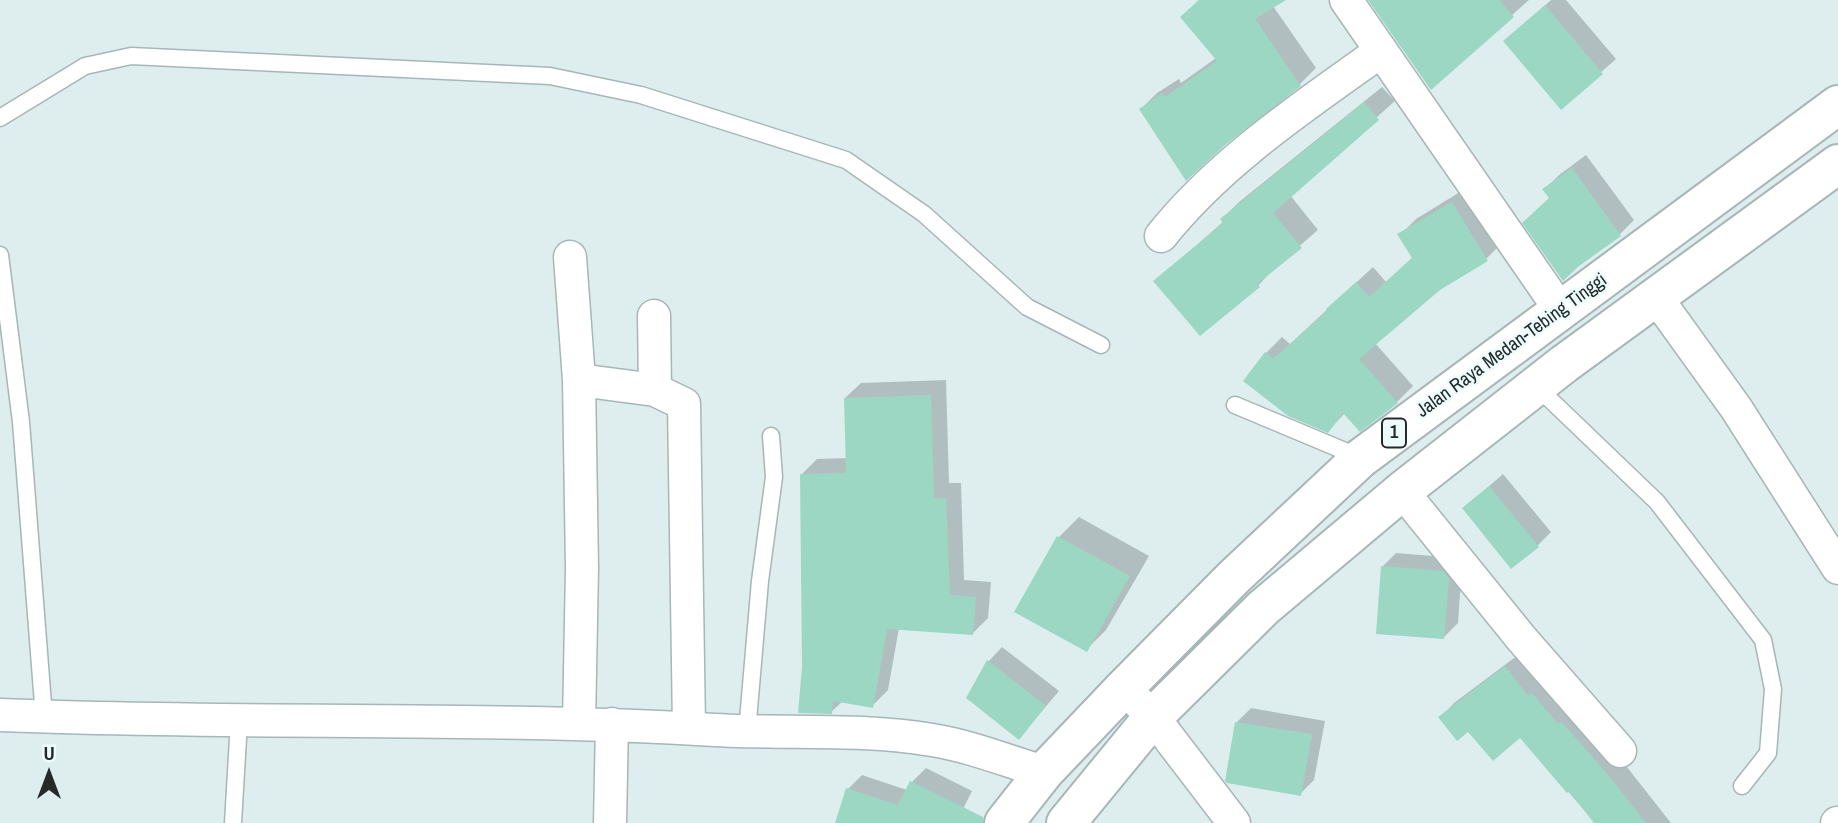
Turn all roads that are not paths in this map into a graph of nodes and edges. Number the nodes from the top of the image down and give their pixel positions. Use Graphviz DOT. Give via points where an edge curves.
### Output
graph roads {
  1 [pos="1346,0"];
  2 [pos="1381,51"];
  3 [pos="1838,105"];
  4 [pos="0,118"];
  5 [pos="1838,164"];
  6 [pos="1161,236"];
  7 [pos="0,255"];
  8 [pos="570,257"];
  9 [pos="1656,297"];
  10 [pos="1561,311"];
  11 [pos="654,316"];
  12 [pos="1101,345"];
  13 [pos="579,380"];
  14 [pos="1536,386"];
  15 [pos="655,390"];
  16 [pos="1235,405"];
  17 [pos="771,436"];
  18 [pos="1361,458"];
  19 [pos="1402,491"];
  20 [pos="1838,568"];
  21 [pos="1124,688"];
  22 [pos="0,715"];
  23 [pos="44,717"];
  24 [pos="1153,717"];
  25 [pos="239,721"];
  26 [pos="579,724"];
  27 [pos="612,724"];
  28 [pos="689,728"];
  29 [pos="747,732"];
  30 [pos="1620,751"];
  31 [pos="1044,772"];
  32 [pos="1742,786"];
  33 [pos="233,823"];
  34 [pos="610,823"];
  35 [pos="1004,823"];
  36 [pos="1066,823"];
  37 [pos="1234,823"];
  1 -- 2 [label="street"];
  2 -- 6 [label="street" via="1258,140"];
  2 -- 10 [label="street"];
  3 -- 10 [label="highway, Jalan Raya Medan-Tebing Tinggi / 1"];
  4 -- 12 [label="lane" via="85,66 131,56 550,76 592,83 846,160 924,214 1027,307"];
  5 -- 9 [label="highway"];
  7 -- 23 [label="lane" via="22,422"];
  8 -- 13 [label="street"];
  9 -- 14 [label="highway"];
  9 -- 20 [label="street" via="1736,408"];
  10 -- 18 [label="highway, Jalan Raya Medan-Tebing Tinggi / 1"];
  11 -- 15 [label="street"];
  13 -- 15 [label="street"];
  13 -- 26 [label="street"];
  14 -- 19 [label="highway"];
  14 -- 32 [label="lane" via="1657,502 1763,640 1773,689 1768,753"];
  15 -- 28 [label="street" via="684,404"];
  16 -- 18 [label="lane"];
  17 -- 29 [label="lane" via="774,477"];
  18 -- 21 [label="highway, Jalan Raya Medan-Tebing Tinggi / 1"];
  19 -- 24 [label="highway" via="1263,608"];
  19 -- 30 [label="street"];
  21 -- 24 [label="street"];
  21 -- 31 [label="highway, Jalan Raya Medan-Tebing Tinggi / 1"];
  22 -- 23 [label="street"];
  23 -- 25 [label="street"];
  24 -- 36 [label="highway"];
  24 -- 37 [label="street"];
  25 -- 26 [label="street"];
  25 -- 33 [label="lane"];
  26 -- 27 [label="street"];
  27 -- 28 [label="street"];
  27 -- 34 [label="street"];
  28 -- 29 [label="street"];
  29 -- 31 [label="street" via="877,733 933,740"];
  31 -- 35 [label="highway, Jalan Raya Medan-Tebing Tinggi / 1"];
}
